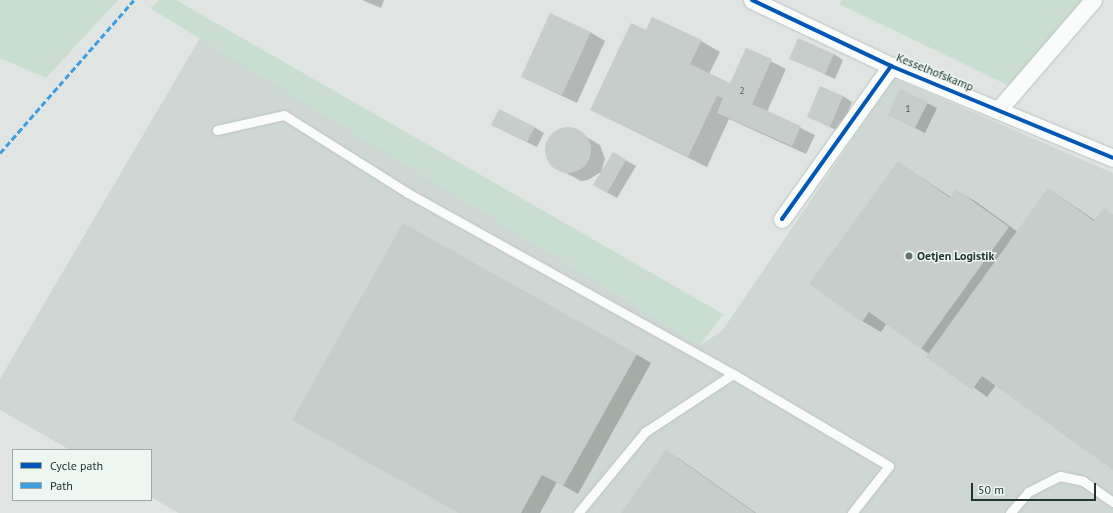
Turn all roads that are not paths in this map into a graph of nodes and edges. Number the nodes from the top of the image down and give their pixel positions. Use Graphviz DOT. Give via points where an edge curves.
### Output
graph roads {
  1 [pos="752,0"];
  2 [pos="1093,0"];
  3 [pos="891,66"];
  4 [pos="999,109"];
  5 [pos="217,130"];
  6 [pos="1113,158"];
  7 [pos="782,219"];
  8 [pos="733,374"];
  9 [pos="1113,502"];
  10 [pos="578,513"];
  11 [pos="852,513"];
  12 [pos="1010,513"];
  1 -- 3 [label="street, Kesselhofskamp"];
  2 -- 4 [label="street"];
  3 -- 4 [label="street, Kesselhofskamp"];
  3 -- 7 [label="street"];
  4 -- 6 [label="street, Kesselhofskamp"];
  5 -- 8 [label="lane" via="284,115 408,193"];
  8 -- 10 [label="lane" via="645,432"];
  8 -- 11 [label="lane" via="889,466"];
  9 -- 12 [label="lane" via="1083,481 1060,476 1028,492"];
}
